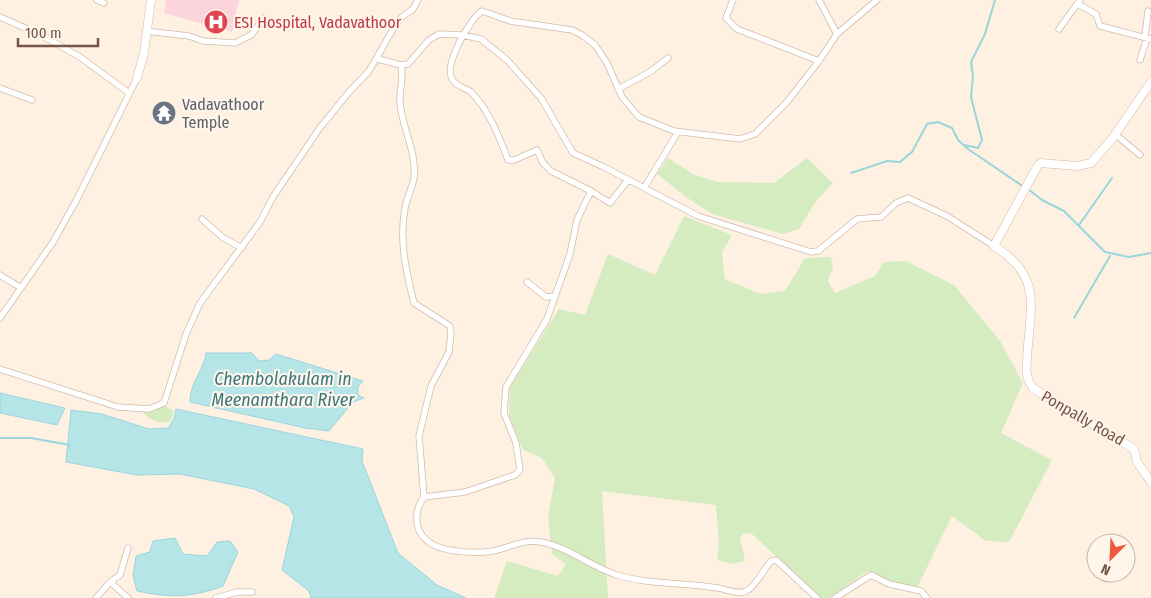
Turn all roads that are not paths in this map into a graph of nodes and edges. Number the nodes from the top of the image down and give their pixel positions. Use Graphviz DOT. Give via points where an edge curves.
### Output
graph roads {
  1 [pos="97,0"];
  2 [pos="151,0"];
  3 [pos="418,0"];
  4 [pos="733,0"];
  5 [pos="819,0"];
  6 [pos="877,0"];
  7 [pos="1079,2"];
  8 [pos="104,3"];
  9 [pos="1148,11"];
  10 [pos="0,17"];
  11 [pos="264,18"];
  12 [pos="1059,29"];
  13 [pos="146,31"];
  14 [pos="837,34"];
  15 [pos="462,35"];
  16 [pos="1148,38"];
  17 [pos="668,58"];
  18 [pos="378,59"];
  19 [pos="1140,60"];
  20 [pos="819,61"];
  21 [pos="401,65"];
  22 [pos="136,78"];
  23 [pos="1151,82"];
  24 [pos="0,88"];
  25 [pos="618,89"];
  26 [pos="129,94"];
  27 [pos="32,100"];
  28 [pos="678,132"];
  29 [pos="1116,134"];
  30 [pos="1140,155"];
  31 [pos="628,180"];
  32 [pos="644,188"];
  33 [pos="591,190"];
  34 [pos="202,220"];
  35 [pos="994,246"];
  36 [pos="242,248"];
  37 [pos="0,275"];
  38 [pos="527,282"];
  39 [pos="21,288"];
  40 [pos="555,296"];
  41 [pos="0,318"];
  42 [pos="0,369"];
  43 [pos="1151,482"];
  44 [pos="424,497"];
  45 [pos="128,548"];
  46 [pos="110,582"];
  47 [pos="252,592"];
  48 [pos="96,598"];
  49 [pos="128,598"];
  50 [pos="216,598"];
  51 [pos="817,598"];
  52 [pos="835,598"];
  53 [pos="927,598"];
  1 -- 8 [label="street"];
  2 -- 13 [label="main road"];
  3 -- 18 [label="street" via="396,24"];
  4 -- 20 [label="street" via="726,18 737,29"];
  5 -- 14 [label="street"];
  6 -- 14 [label="street"];
  7 -- 12 [label="street"];
  7 -- 16 [label="street" via="1096,14 1100,26"];
  9 -- 16 [label="street"];
  10 -- 26 [label="street" via="80,57"];
  11 -- 13 [label="street" via="251,35 235,43"];
  13 -- 22 [label="main road" via="144,53"];
  14 -- 20 [label="street"];
  15 -- 21 [label="street" via="439,34 428,40 408,64"];
  15 -- 25 [label="street" via="482,11 510,21 572,30 594,45"];
  15 -- 31 [label="street" via="481,39 523,77 557,121 562,137 573,153"];
  15 -- 33 [label="street" via="451,65 451,77 470,91 486,112 508,160 536,150 551,172"];
  16 -- 19 [label="street"];
  17 -- 25 [label="street"];
  18 -- 21 [label="street"];
  18 -- 36 [label="street" via="319,128"];
  20 -- 28 [label="street" via="787,102 750,136 740,139"];
  21 -- 44 [label="street" via="404,78 400,105 414,161 414,178 405,209 403,233 405,269 414,303 450,326 451,334 449,352 428,393 419,436"];
  22 -- 26 [label="street"];
  23 -- 29 [label="main road"];
  24 -- 27 [label="street"];
  25 -- 28 [label="street" via="639,117"];
  26 -- 39 [label="street" via="76,201"];
  28 -- 32 [label="street"];
  29 -- 30 [label="street"];
  29 -- 35 [label="main road" via="1091,163 1077,166 1041,163"];
  31 -- 32 [label="street"];
  31 -- 33 [label="street" via="610,203"];
  32 -- 35 [label="street" via="698,216 811,252 818,251 857,219 881,216 908,198 947,216"];
  33 -- 40 [label="street" via="577,220 570,254"];
  34 -- 36 [label="street"];
  35 -- 43 [label="main road, Ponpally Road" via="1010,255 1028,282 1031,302 1026,367 1028,382 1034,389 1134,449 1137,462"];
  36 -- 42 [label="street" via="200,303 186,334 164,403 157,407 118,407"];
  37 -- 39 [label="street"];
  38 -- 40 [label="street" via="546,296"];
  39 -- 41 [label="street"];
  40 -- 44 [label="street" via="543,328 506,387 504,413 516,443 520,470 515,475 465,492"];
  44 -- 51 [label="street" via="416,514 418,528 430,544 442,548 485,552 520,542 540,541 616,575 644,581 695,584 739,593 748,591 771,561 776,560"];
  45 -- 46 [label="street" via="120,575"];
  46 -- 48 [label="street"];
  46 -- 49 [label="street"];
  47 -- 50 [label="street"];
  52 -- 53 [label="street" via="871,575 890,584 921,591"];
}
